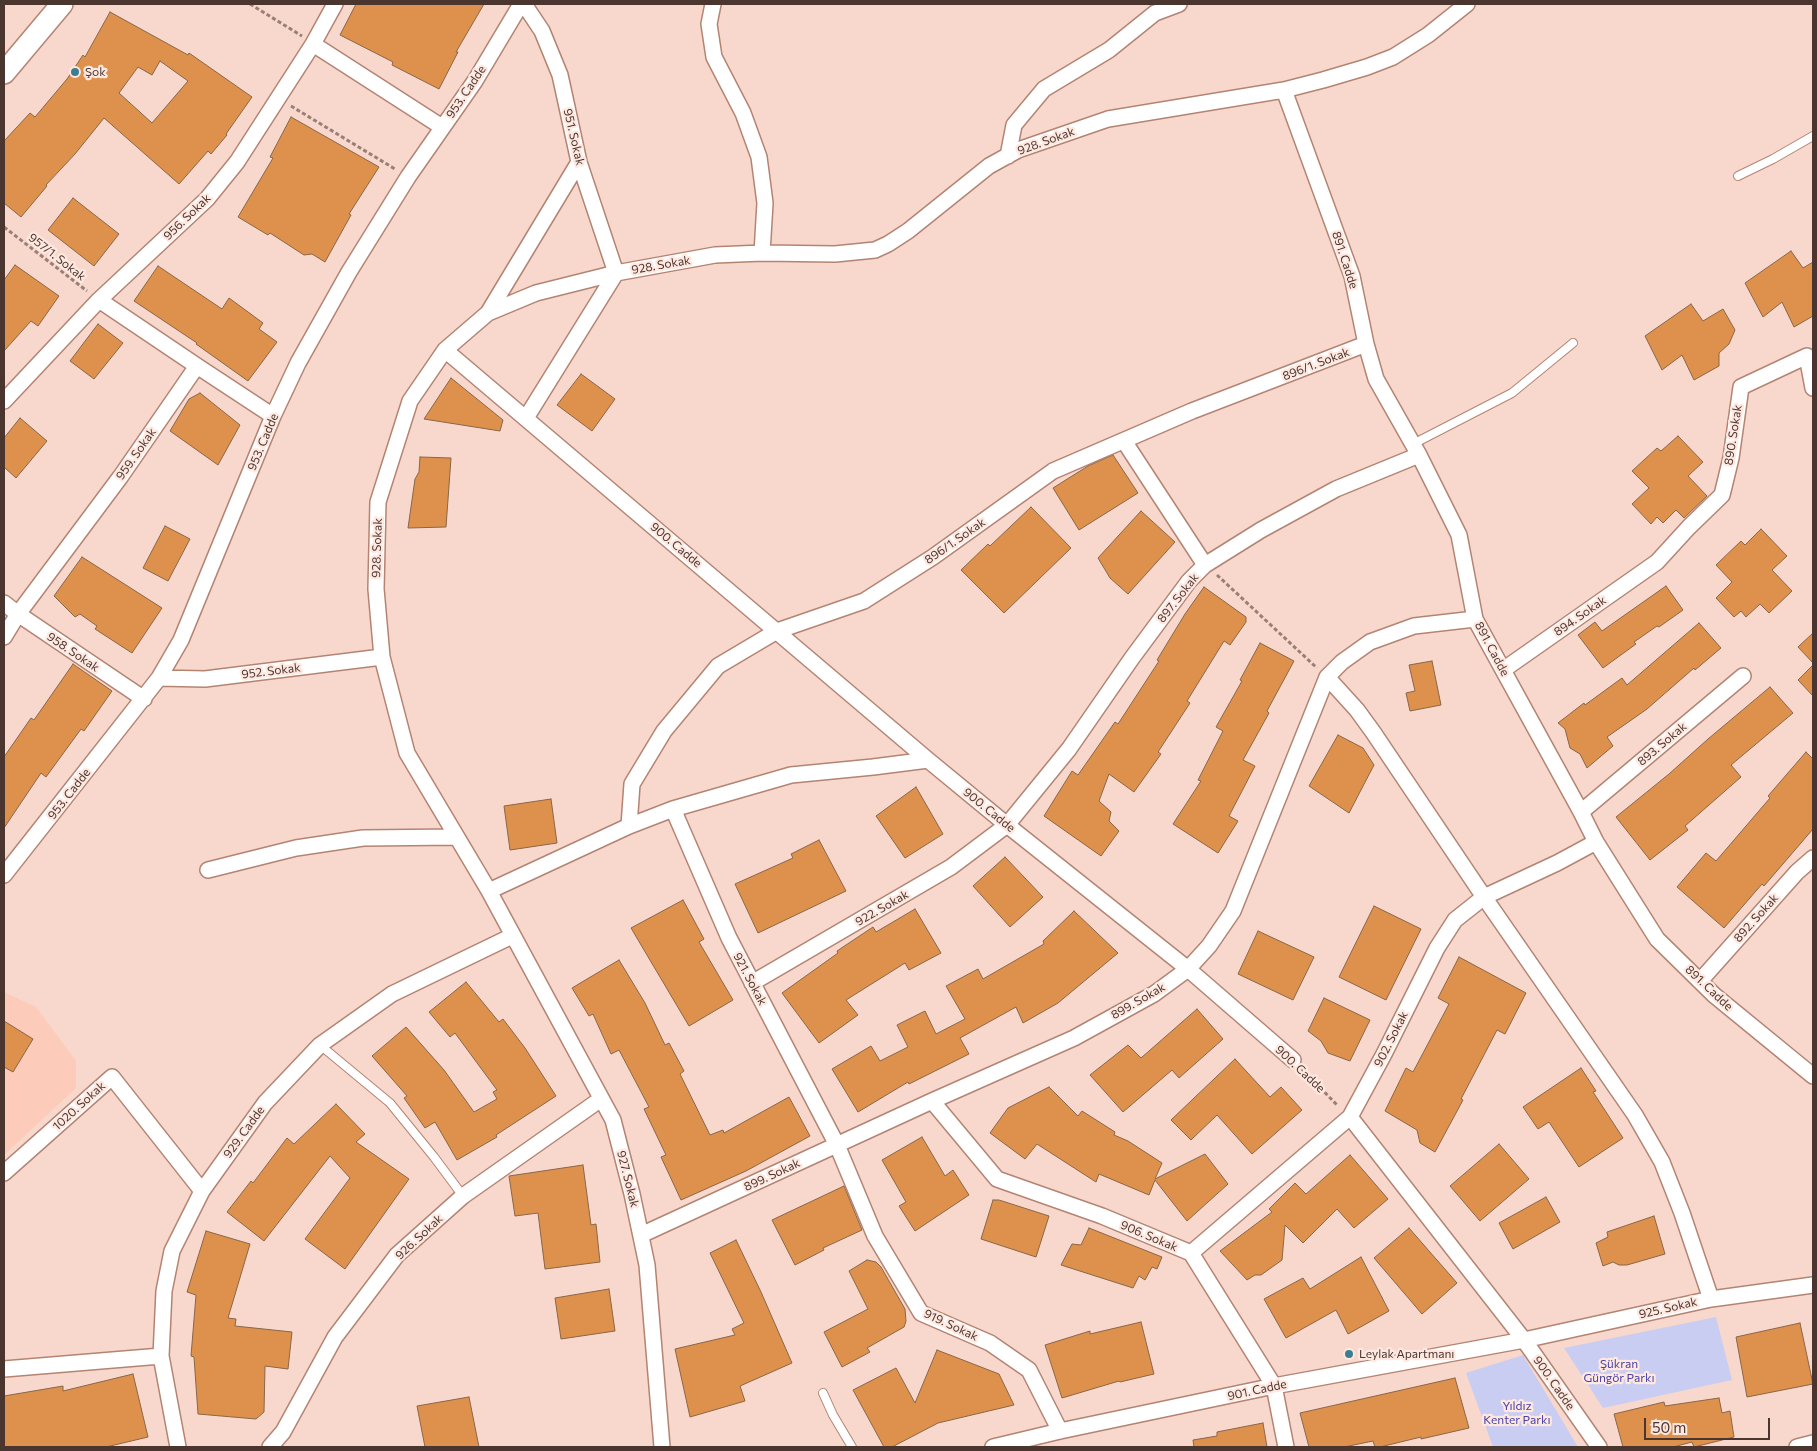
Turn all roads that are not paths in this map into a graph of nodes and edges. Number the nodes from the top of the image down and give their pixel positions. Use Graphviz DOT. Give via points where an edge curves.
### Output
graph roads {
  1 [pos="62,4"];
  2 [pos="334,4"];
  3 [pos="523,4"];
  4 [pos="712,4"];
  5 [pos="1179,4"];
  6 [pos="1467,4"];
  7 [pos="313,44"];
  8 [pos="4,73"];
  9 [pos="1284,90"];
  10 [pos="442,127"];
  11 [pos="1813,136"];
  12 [pos="1008,156"];
  13 [pos="579,162"];
  14 [pos="1738,176"];
  15 [pos="762,253"];
  16 [pos="616,273"];
  17 [pos="99,300"];
  18 [pos="488,313"];
  19 [pos="1573,343"];
  20 [pos="1366,344"];
  21 [pos="445,350"];
  22 [pos="197,366"];
  23 [pos="1813,388"];
  24 [pos="4,401"];
  25 [pos="274,416"];
  26 [pos="526,418"];
  27 [pos="1124,441"];
  28 [pos="1416,449"];
  29 [pos="1657,562"];
  30 [pos="1206,564"];
  31 [pos="4,603"];
  32 [pos="18,614"];
  33 [pos="1476,619"];
  34 [pos="777,631"];
  35 [pos="4,637"];
  36 [pos="382,657"];
  37 [pos="1503,670"];
  38 [pos="1743,676"];
  39 [pos="1326,677"];
  40 [pos="159,678"];
  41 [pos="144,699"];
  42 [pos="928,760"];
  43 [pos="673,809"];
  44 [pos="1581,812"];
  45 [pos="1007,825"];
  46 [pos="629,826"];
  47 [pos="457,837"];
  48 [pos="1596,842"];
  49 [pos="1813,858"];
  50 [pos="208,870"];
  51 [pos="4,875"];
  52 [pos="489,890"];
  53 [pos="1484,897"];
  54 [pos="512,936"];
  55 [pos="1188,969"];
  56 [pos="1700,981"];
  57 [pos="752,983"];
  58 [pos="320,1045"];
  59 [pos="1293,1060"];
  60 [pos="1813,1076"];
  61 [pos="601,1099"];
  62 [pos="932,1100"];
  63 [pos="1350,1116"];
  64 [pos="837,1145"];
  65 [pos="4,1173"];
  66 [pos="202,1191"];
  67 [pos="463,1196"];
  68 [pos="641,1235"];
  69 [pos="1191,1253"];
  70 [pos="1813,1285"];
  71 [pos="1711,1298"];
  72 [pos="1524,1340"];
  73 [pos="161,1356"];
  74 [pos="4,1368"];
  75 [pos="1274,1386"];
  76 [pos="823,1393"];
  77 [pos="1060,1431"];
  78 [pos="1813,1443"];
  79 [pos="178,1447"];
  80 [pos="270,1447"];
  81 [pos="662,1447"];
  82 [pos="852,1447"];
  83 [pos="992,1447"];
  84 [pos="1286,1447"];
  85 [pos="1599,1447"];
  86 [pos="1797,1447"];
  1 -- 8 [label="main road"];
  2 -- 7 [label="street, 956. Sokak"];
  3 -- 10 [label="street, 953. Cadde" via="476,82"];
  3 -- 13 [label="street, 951. Sokak" via="542,31 560,75"];
  4 -- 15 [label="street" via="709,24 714,57 743,113 759,157 765,203"];
  5 -- 12 [label="street" via="1155,13 1109,50 1044,89 1014,125"];
  6 -- 9 [label="street, 928. Sokak" via="1428,35 1393,56 1367,67"];
  7 -- 10 [label="street"];
  7 -- 17 [label="street, 956. Sokak" via="237,162 207,199"];
  9 -- 12 [label="street, 928. Sokak" via="1108,119"];
  9 -- 20 [label="street, 891. Cadde" via="1352,276"];
  10 -- 25 [label="street, 953. Cadde" via="349,272 298,363"];
  11 -- 14 [label="lane"];
  12 -- 15 [label="street, 928. Sokak" via="989,166 908,231 875,250 835,254"];
  13 -- 16 [label="street, 951. Sokak"];
  13 -- 18 [label="street"];
  15 -- 16 [label="street, 928. Sokak" via="715,255"];
  16 -- 18 [label="street, 928. Sokak" via="536,293"];
  16 -- 26 [label="street"];
  17 -- 22 [label="street"];
  17 -- 24 [label="street, 956. Sokak"];
  18 -- 21 [label="street, 928. Sokak"];
  19 -- 28 [label="lane" via="1512,393"];
  20 -- 27 [label="street, 896/1. Sokak" via="1192,411"];
  20 -- 28 [label="street, 891. Cadde" via="1376,379"];
  21 -- 26 [label="street, 900. Cadde"];
  21 -- 36 [label="street, 928. Sokak" via="410,401 378,502 376,589"];
  22 -- 25 [label="street"];
  22 -- 32 [label="street, 959. Sokak" via="121,476"];
  23 -- 29 [label="street, 890. Sokak" via="1807,356 1741,387 1722,495"];
  25 -- 40 [label="street, 953. Cadde" via="181,640"];
  26 -- 34 [label="street, 900. Cadde"];
  27 -- 30 [label="street"];
  27 -- 34 [label="street, 896/1. Sokak" via="1053,471 933,557 864,601"];
  28 -- 30 [label="street, 897. Sokak" via="1261,530"];
  28 -- 33 [label="street, 891. Cadde" via="1460,536"];
  29 -- 37 [label="street, 894. Sokak"];
  30 -- 45 [label="street, 897. Sokak" via="1189,581 1068,749"];
  31 -- 32 [label="street, 958. Sokak"];
  32 -- 35 [label="street, 959. Sokak"];
  32 -- 41 [label="street, 958. Sokak"];
  33 -- 37 [label="street, 891. Cadde"];
  33 -- 39 [label="street, 899. Sokak" via="1414,626 1370,642"];
  34 -- 42 [label="street, 900. Cadde"];
  34 -- 46 [label="street, 896/1. Sokak" via="718,666 664,731 632,784"];
  36 -- 40 [label="street, 952. Sokak" via="205,679"];
  36 -- 47 [label="street, 928. Sokak" via="407,753"];
  37 -- 44 [label="street, 891. Cadde"];
  38 -- 44 [label="street, 893. Sokak"];
  39 -- 53 [label="street" via="1373,732"];
  39 -- 55 [label="street, 899. Sokak" via="1233,911"];
  40 -- 41 [label="street, 953. Cadde"];
  41 -- 51 [label="street, 953. Cadde"];
  42 -- 43 [label="street" via="791,775"];
  42 -- 45 [label="street, 900. Cadde"];
  43 -- 46 [label="street"];
  43 -- 57 [label="street, 921. Sokak"];
  44 -- 48 [label="street, 891. Cadde"];
  45 -- 55 [label="street, 900. Cadde"];
  45 -- 57 [label="street, 922. Sokak" via="951,867"];
  46 -- 52 [label="street"];
  47 -- 50 [label="street" via="363,838 296,848"];
  47 -- 52 [label="street, 928. Sokak"];
  48 -- 53 [label="street, 902. Sokak"];
  48 -- 56 [label="street, 891. Cadde" via="1658,939"];
  49 -- 56 [label="street, 892. Sokak"];
  52 -- 54 [label="street, 928. Sokak"];
  53 -- 63 [label="street, 902. Sokak" via="1455,920 1437,948"];
  53 -- 71 [label="street" via="1629,1107 1662,1162"];
  54 -- 58 [label="street, 929. Cadde" via="392,994"];
  54 -- 61 [label="street, 927. Sokak"];
  55 -- 59 [label="street, 900. Cadde"];
  55 -- 62 [label="street, 899. Sokak" via="1154,994 1074,1038"];
  56 -- 60 [label="street, 891. Cadde"];
  57 -- 64 [label="street, 921. Sokak"];
  58 -- 66 [label="street, 929. Cadde" via="265,1103"];
  58 -- 67 [label="lane" via="390,1103"];
  61 -- 67 [label="street, 926. Sokak"];
  61 -- 68 [label="street, 927. Sokak" via="613,1120"];
  62 -- 64 [label="street, 899. Sokak"];
  62 -- 69 [label="street, 906. Sokak" via="996,1179 1102,1216"];
  63 -- 69 [label="street, 902. Sokak"];
  63 -- 72 [label="street, 900. Cadde"];
  64 -- 68 [label="street, 899. Sokak"];
  64 -- 77 [label="street, 919. Sokak" via="875,1236 921,1313 990,1343 1029,1370"];
  65 -- 66 [label="street, 1020. Sokak" via="112,1077"];
  66 -- 73 [label="street, 929. Cadde" via="172,1251 164,1291"];
  67 -- 80 [label="street, 926. Sokak" via="398,1255 335,1337 283,1432"];
  68 -- 81 [label="street, 927. Sokak" via="647,1265"];
  69 -- 75 [label="street, 906. Sokak"];
  70 -- 71 [label="street, 925. Sokak"];
  71 -- 72 [label="street, 925. Sokak"];
  72 -- 75 [label="street, 901. Cadde"];
  72 -- 85 [label="street, 900. Cadde"];
  73 -- 74 [label="street"];
  73 -- 79 [label="street, 929. Cadde"];
  75 -- 77 [label="street, 901. Cadde"];
  75 -- 84 [label="street, 906. Sokak"];
  76 -- 82 [label="lane"];
  77 -- 83 [label="street, 901. Cadde"];
  78 -- 86 [label="street"];
}
